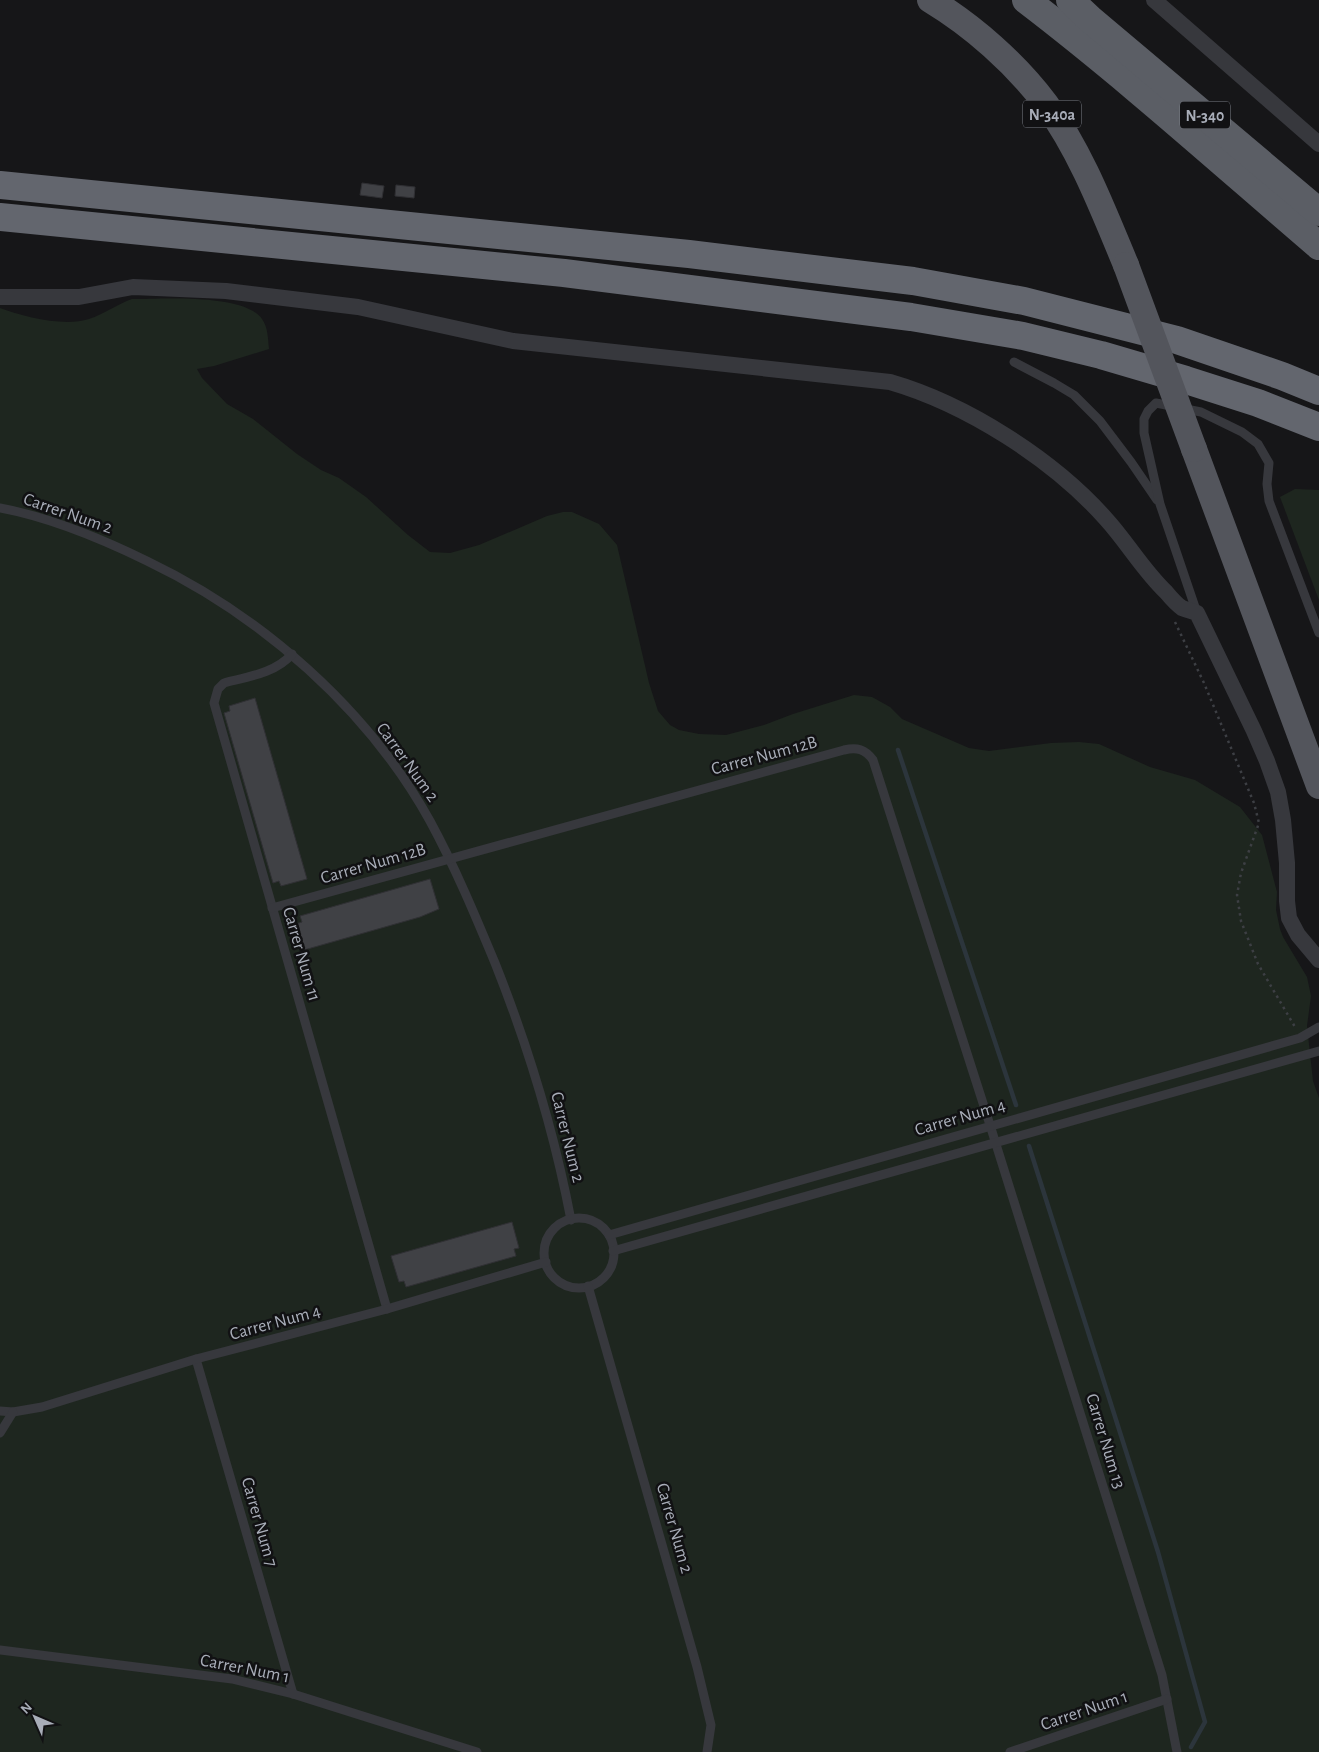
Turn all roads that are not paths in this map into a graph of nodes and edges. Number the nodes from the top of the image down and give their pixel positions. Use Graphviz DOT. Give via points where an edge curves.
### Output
graph roads {
  1 [pos="930,0"];
  2 [pos="1026,0"];
  3 [pos="1034,0"];
  4 [pos="1066,0"];
  5 [pos="1070,0"];
  6 [pos="1154,0"];
  7 [pos="1082,27"];
  8 [pos="1319,144"];
  9 [pos="0,179"];
  10 [pos="0,185"];
  11 [pos="78,194"];
  12 [pos="1319,212"];
  13 [pos="0,217"];
  14 [pos="0,236"];
  15 [pos="210,239"];
  16 [pos="1319,246"];
  17 [pos="0,297"];
  18 [pos="1014,362"];
  19 [pos="1319,391"];
  20 [pos="1319,427"];
  21 [pos="1160,504"];
  22 [pos="0,508"];
  23 [pos="1196,613"];
  24 [pos="1319,633"];
  25 [pos="292,654"];
  26 [pos="1319,786"];
  27 [pos="449,859"];
  28 [pos="272,908"];
  29 [pos="1316,954"];
  30 [pos="1319,1027"];
  31 [pos="1319,1050"];
  32 [pos="990,1125"];
  33 [pos="995,1143"];
  34 [pos="571,1220"];
  35 [pos="609,1235"];
  36 [pos="614,1251"];
  37 [pos="546,1262"];
  38 [pos="588,1286"];
  39 [pos="388,1309"];
  40 [pos="196,1359"];
  41 [pos="0,1411"];
  42 [pos="13,1412"];
  43 [pos="0,1432"];
  44 [pos="0,1650"];
  45 [pos="293,1694"];
  46 [pos="1167,1699"];
  47 [pos="477,1752"];
  48 [pos="707,1752"];
  49 [pos="1010,1752"];
  50 [pos="1177,1752"];
  1 -- 26 [label="main road, N-340a, bridge" via="989,44 1020,74 1046,105 1074,149 1095,191 1126,264"];
  2 -- 7 [label="highway"];
  3 -- 7 [label="highway, N-340"];
  4 -- 7 [label="highway, N-340"];
  5 -- 7 [label="highway"];
  6 -- 8 [label="street"];
  7 -- 12 [label="highway, N-340"];
  7 -- 16 [label="highway, N-340"];
  9 -- 11 [label="highway"];
  10 -- 11 [label="highway"];
  11 -- 19 [label="highway" via="689,254 913,281 1024,301 1158,335"];
  13 -- 15 [label="highway"];
  14 -- 15 [label="highway"];
  15 -- 20 [label="highway" via="564,272 911,317 1023,336 1101,355 1258,403"];
  17 -- 23 [label="street" via="79,297 133,287 226,291 358,307 513,341 890,382 966,413 1022,447 1071,483 1105,518 1153,580 1181,607"];
  18 -- 21 [label="lane" via="1074,395 1100,421"];
  21 -- 23 [label="lane"];
  21 -- 24 [label="lane" via="1144,426 1144,419 1156,403 1201,412 1242,432 1258,444 1269,463 1269,501"];
  22 -- 25 [label="lane, Carrer Num 2" via="84,534 167,570 238,613"];
  23 -- 29 [label="street" via="1254,731 1278,792 1289,918 1298,935"];
  25 -- 27 [label="lane, Carrer Num 2" via="382,749 407,784"];
  25 -- 28 [label="lane, Carrer Num 11" via="277,668 224,684 214,696 216,713"];
  27 -- 28 [label="lane, Carrer Num 12B"];
  27 -- 32 [label="lane, Carrer Num 12B" via="844,750 855,748 867,752 873,760"];
  27 -- 34 [label="lane, Carrer Num 2" via="480,925 520,1028 554,1138"];
  28 -- 39 [label="lane, Carrer Num 11"];
  30 -- 32 [label="lane, Carrer Num 4" via="1300,1038"];
  31 -- 33 [label="lane, Carrer Num 4"];
  32 -- 33 [label="lane, Carrer Num 12B"];
  32 -- 35 [label="lane, Carrer Num 4"];
  33 -- 36 [label="lane, Carrer Num 4"];
  33 -- 46 [label="lane, Carrer Num 13"];
  34 -- 35 [label="lane" via="590,1220"];
  34 -- 37 [label="lane" via="557,1226 549,1235 545,1246"];
  35 -- 36 [label="lane"];
  36 -- 38 [label="lane" via="605,1276"];
  37 -- 38 [label="lane" via="554,1278 563,1285 574,1288"];
  37 -- 39 [label="lane, Carrer Num 4"];
  38 -- 48 [label="lane, Carrer Num 2" via="698,1667 711,1725"];
  39 -- 40 [label="lane, Carrer Num 4"];
  40 -- 42 [label="lane, Carrer Num 4" via="42,1408"];
  40 -- 45 [label="lane, Carrer Num 7"];
  41 -- 42 [label="lane, Carrer Num 4"];
  42 -- 43 [label="lane"];
  44 -- 45 [label="lane, Carrer Num 1" via="232,1679"];
  45 -- 47 [label="lane, Carrer Num 1"];
  46 -- 49 [label="lane, Carrer Num 1"];
  46 -- 50 [label="lane, Carrer Num 13"];
}
